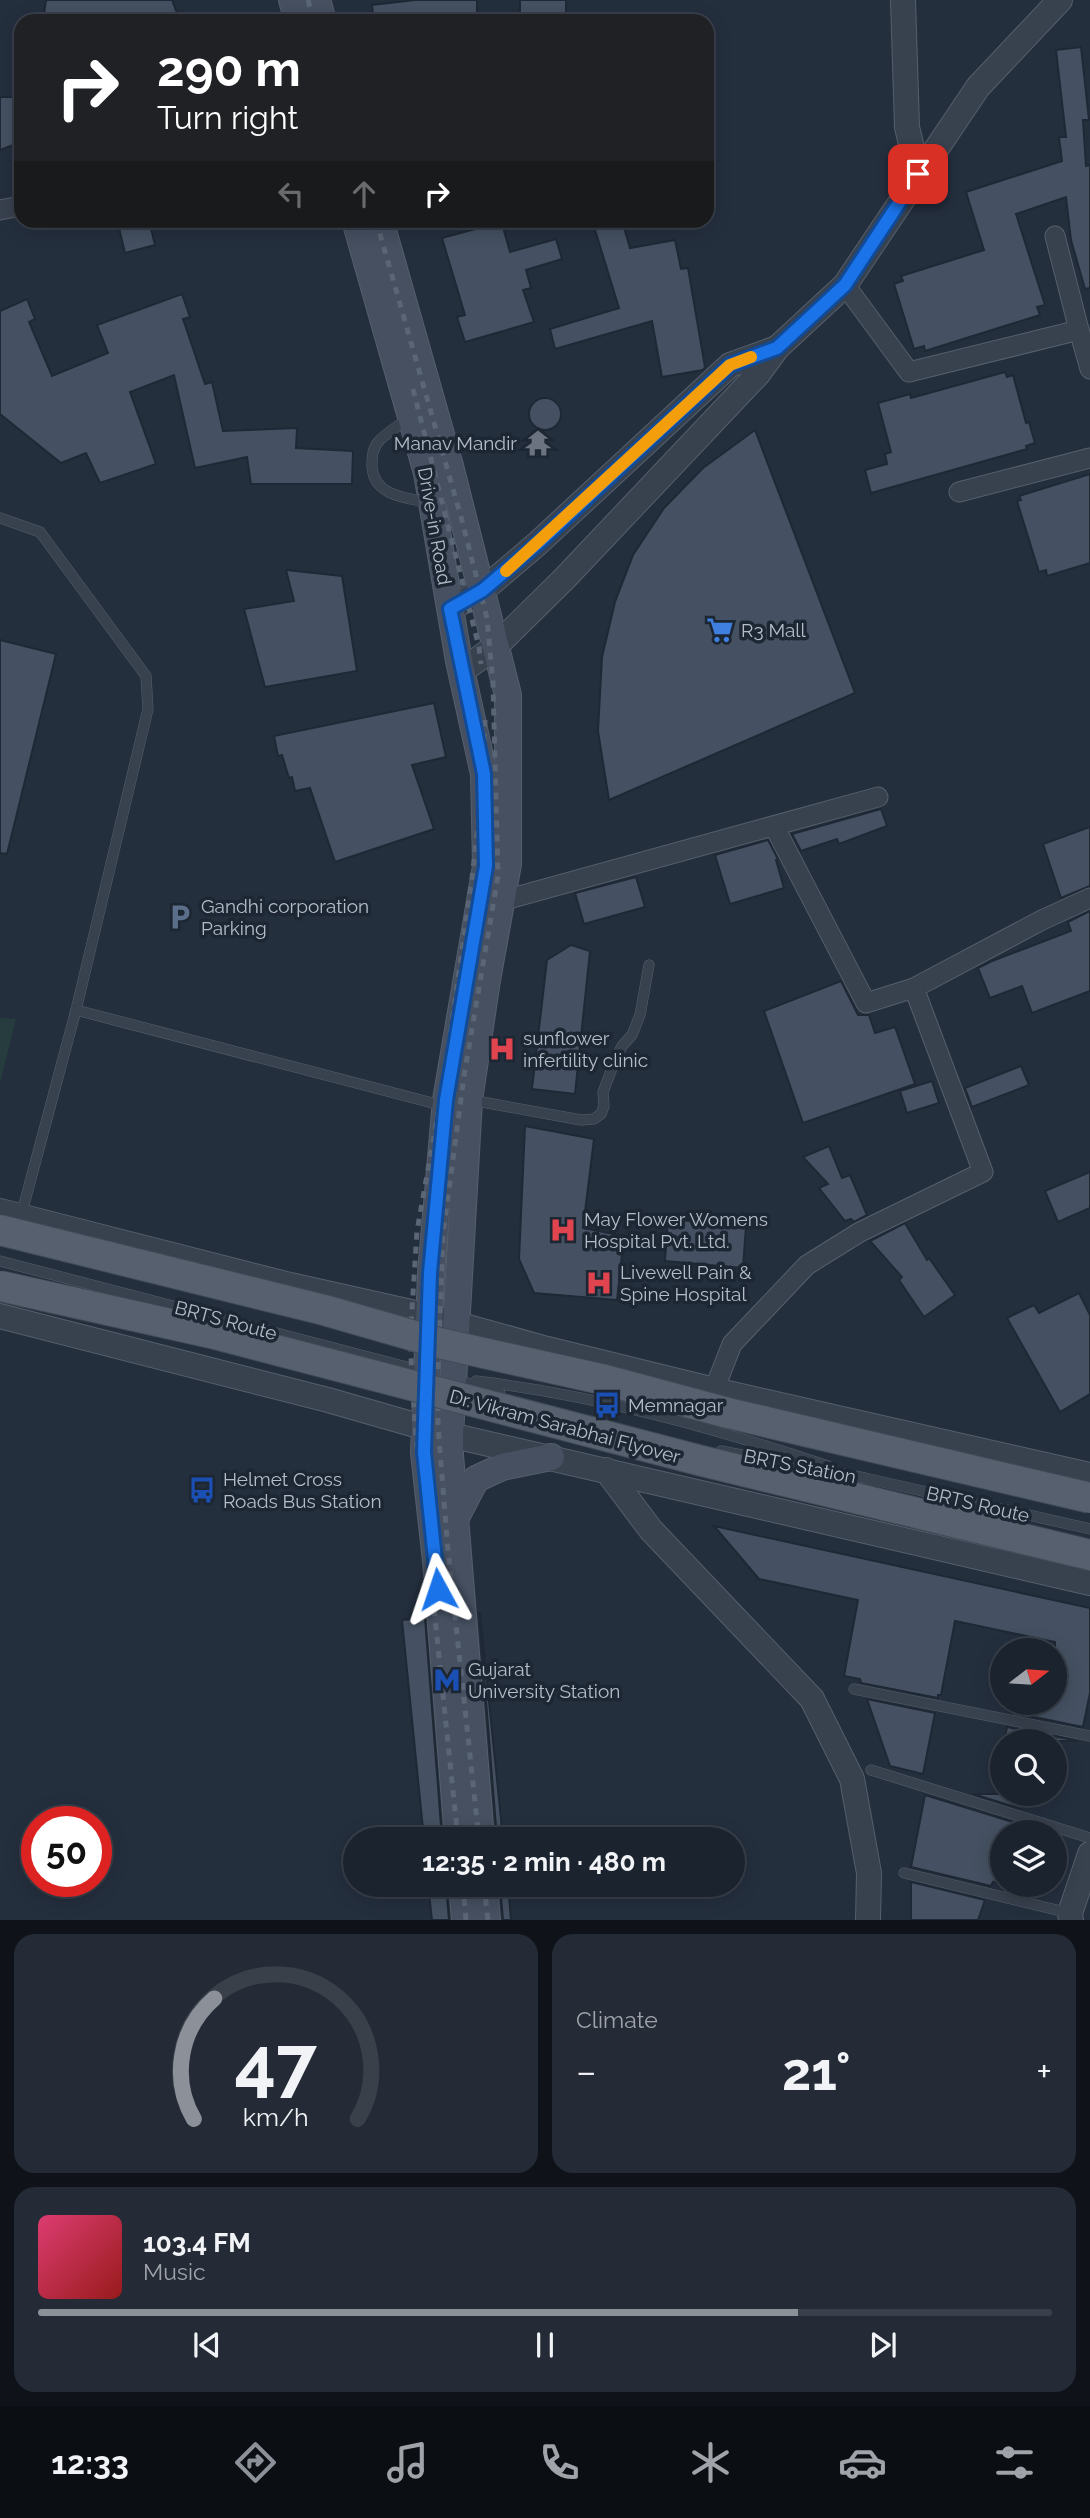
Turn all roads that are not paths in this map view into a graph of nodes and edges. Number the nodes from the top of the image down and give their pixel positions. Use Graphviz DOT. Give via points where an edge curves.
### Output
graph roads {
  1 [pos="903,0"];
  2 [pos="1060,0"];
  3 [pos="918,174"];
  4 [pos="357,228"];
  5 [pos="382,228"];
  6 [pos="1055,236"];
  7 [pos="845,285"];
  8 [pos="1079,330"];
  9 [pos="777,348"];
  10 [pos="1090,369"];
  11 [pos="411,415"];
  12 [pos="1090,458"];
  13 [pos="959,492"];
  14 [pos="432,503"];
  15 [pos="0,518"];
  16 [pos="483,590"];
  17 [pos="450,609"];
  18 [pos="496,646"];
  19 [pos="461,671"];
  20 [pos="878,797"];
  21 [pos="774,826"];
  22 [pos="1090,898"];
  23 [pos="502,901"];
  24 [pos="649,965"];
  25 [pos="914,988"];
  26 [pos="76,1010"];
  27 [pos="457,1103"];
  28 [pos="7,1219"];
  29 [pos="0,1261"];
  30 [pos="0,1286"];
  31 [pos="0,1316"];
  32 [pos="429,1316"];
  33 [pos="457,1324"];
  34 [pos="440,1375"];
  35 [pos="714,1390"];
  36 [pos="515,1398"];
  37 [pos="438,1432"];
  38 [pos="713,1449"];
  39 [pos="551,1457"];
  40 [pos="606,1470"];
  41 [pos="1090,1475"];
  42 [pos="865,1478"];
  43 [pos="1090,1498"];
  44 [pos="455,1520"];
  45 [pos="1090,1529"];
  46 [pos="1090,1555"];
  47 [pos="1090,1583"];
  48 [pos="854,1689"];
  49 [pos="1090,1736"];
  50 [pos="871,1770"];
  51 [pos="457,1827"];
  52 [pos="480,1827"];
  53 [pos="1090,1838"];
  54 [pos="1090,1854"];
  55 [pos="904,1873"];
  56 [pos="463,1897"];
  57 [pos="485,1897"];
  58 [pos="1068,1917"];
  59 [pos="465,1920"];
  60 [pos="487,1920"];
  61 [pos="868,1920"];
  1 -- 3 [label="street" via="907,127"];
  2 -- 3 [label="street" via="978,87"];
  3 -- 7 [label="street"];
  4 -- 11 [label="main road, Drive-in Road"];
  5 -- 16 [label="main road, Drive-in Road"];
  6 -- 8 [label="street"];
  7 -- 8 [label="street" via="909,372"];
  7 -- 9 [label="street"];
  8 -- 10 [label="street"];
  9 -- 16 [label="street" via="730,365"];
  9 -- 18 [label="street" via="758,374"];
  11 -- 14 [label="main road, Drive-in Road"];
  11 -- 14 [label="lane" via="377,444 373,476 380,488 394,495"];
  12 -- 13 [label="street"];
  14 -- 17 [label="main road, Drive-in Road"];
  15 -- 26 [label="lane" via="40,532 146,676 148,709"];
  16 -- 17 [label="street"];
  16 -- 18 [label="main road, Drive-in Road"];
  17 -- 19 [label="main road, Drive-in Road"];
  18 -- 19 [label="street"];
  18 -- 23 [label="main road, Drive-in Road" via="508,695 508,864"];
  19 -- 27 [label="main road, Drive-in Road" via="484,774 486,866"];
  20 -- 21 [label="street"];
  21 -- 23 [label="street"];
  21 -- 25 [label="street" via="866,1003"];
  22 -- 25 [label="street"];
  23 -- 27 [label="main road, Drive-in Road"];
  24 -- 27 [label="lane" via="640,1015 616,1058 603,1092 601,1114 581,1120"];
  25 -- 35 [label="street" via="984,1172 860,1233 807,1265 732,1344"];
  26 -- 27 [label="lane"];
  26 -- 28 [label="lane"];
  27 -- 32 [label="main road, Drive-in Road"];
  27 -- 33 [label="main road"];
  28 -- 32 [label="street"];
  28 -- 43 [label="main road, bridge" via="439,1343"];
  29 -- 34 [label="lane, BRTS Route"];
  30 -- 46 [label="main road, Dr. Vikram Sarabhai Flyover, bridge" via="215,1334 702,1461"];
  31 -- 37 [label="street"];
  32 -- 33 [label="street"];
  32 -- 34 [label="main road, Drive-in Road"];
  33 -- 34 [label="main road"];
  33 -- 35 [label="street"];
  34 -- 36 [label="lane"];
  34 -- 37 [label="main road, Drive-in Road"];
  34 -- 42 [label="lane, BRTS Station" via="533,1388 731,1434"];
  35 -- 41 [label="street"];
  37 -- 39 [label="street"];
  37 -- 44 [label="main road"];
  37 -- 51 [label="main road, Drive-in Road" via="424,1452"];
  38 -- 42 [label="lane, BRTS Station"];
  39 -- 40 [label="street"];
  39 -- 44 [label="main road" via="502,1466 476,1479"];
  40 -- 47 [label="street"];
  40 -- 61 [label="street" via="650,1530 812,1699 852,1779 869,1873"];
  42 -- 45 [label="lane, BRTS Route"];
  44 -- 52 [label="main road"];
  48 -- 49 [label="lane"];
  50 -- 53 [label="lane"];
  54 -- 58 [label="street"];
  55 -- 58 [label="lane"];
  56 -- 59 [label="main road"];
  57 -- 60 [label="main road"];
}
